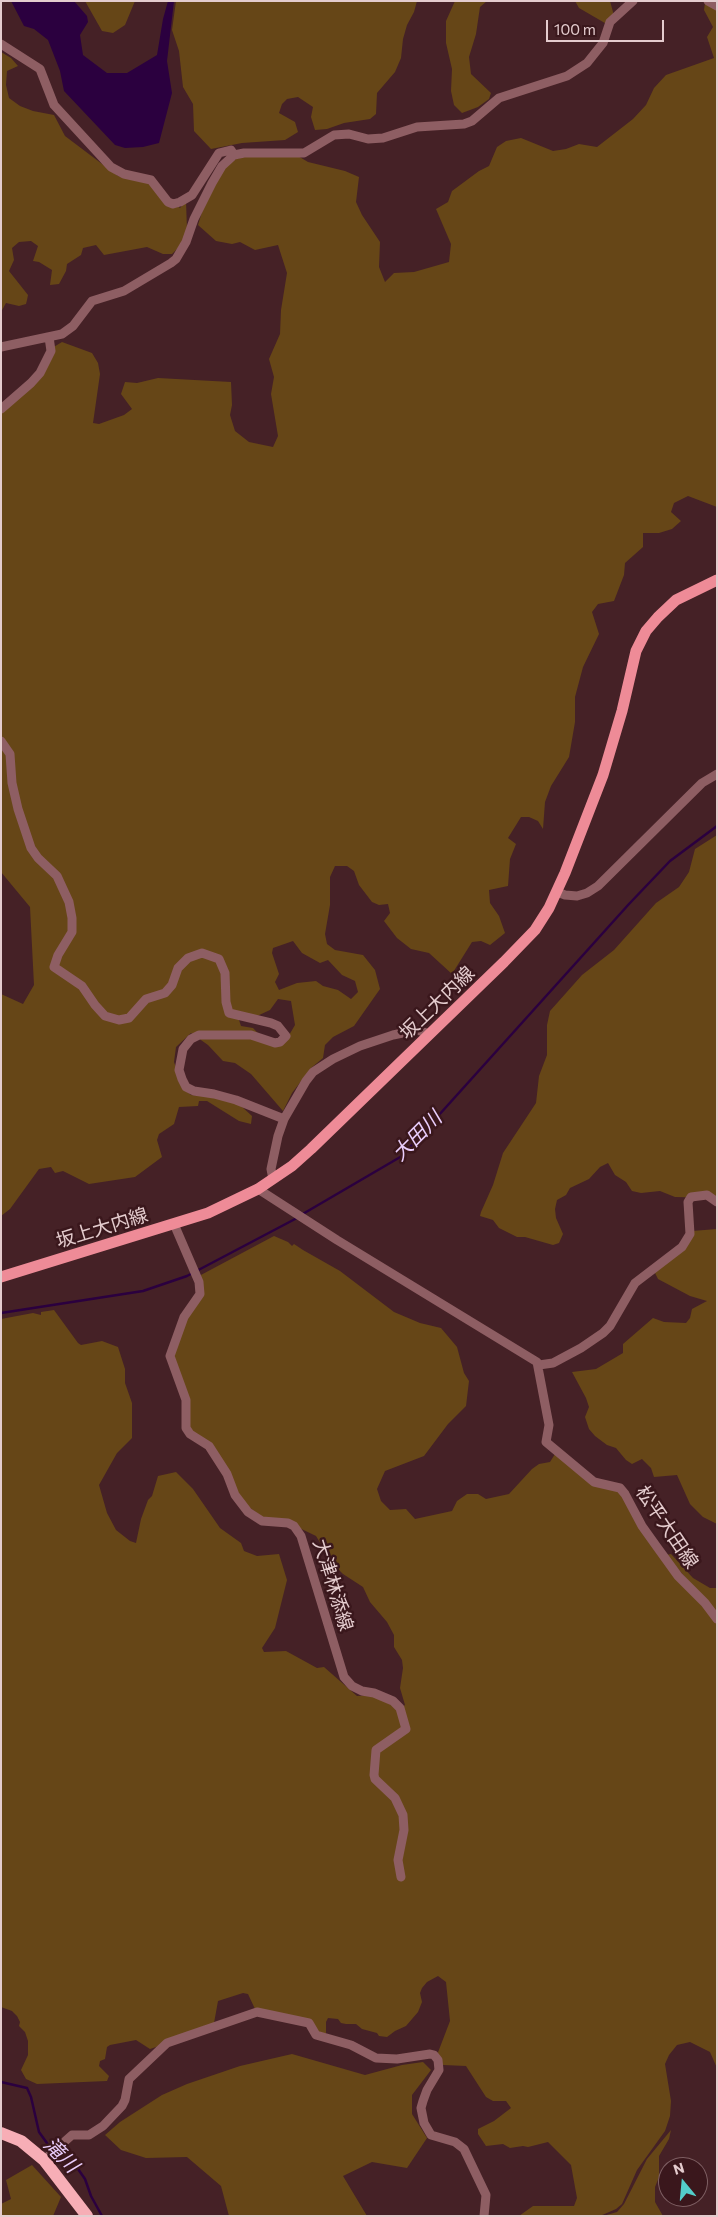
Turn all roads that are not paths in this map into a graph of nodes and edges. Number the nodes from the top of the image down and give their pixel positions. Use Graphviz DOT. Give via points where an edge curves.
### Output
graph roads {
  1 [pos="633,1"];
  2 [pos="708,1"];
  3 [pos="717,6"];
  4 [pos="1,44"];
  5 [pos="234,155"];
  6 [pos="49,337"];
  7 [pos="1,347"];
  8 [pos="1,409"];
  9 [pos="717,580"];
  10 [pos="1,741"];
  11 [pos="717,774"];
  12 [pos="557,892"];
  13 [pos="430,1034"];
  14 [pos="284,1119"];
  15 [pos="273,1179"];
  16 [pos="258,1189"];
  17 [pos="717,1202"];
  18 [pos="174,1224"];
  19 [pos="1,1277"];
  20 [pos="539,1365"];
  21 [pos="717,1620"];
  22 [pos="401,1878"];
  23 [pos="1,2133"];
  24 [pos="44,2160"];
  25 [pos="87,2216"];
  26 [pos="484,2216"];
  1 -- 5 [label="street" via="610,22 603,43 587,63 567,76 499,98 464,124 417,127 383,138 334,135 304,153"];
  2 -- 3 [label="street"];
  4 -- 5 [label="street" via="40,69 54,105 107,163 124,174 151,180 168,202 180,202 192,194 220,153 231,150"];
  5 -- 6 [label="street" via="212,182 176,259 124,291 92,301 68,331"];
  6 -- 7 [label="street"];
  6 -- 8 [label="street" via="51,351 40,373"];
  9 -- 12 [label="main road, 坂上大内線" via="676,600 646,632 634,656 603,775"];
  10 -- 14 [label="street" via="10,754 12,783 31,848 57,876 69,902 72,932 54,967 82,986 106,1016 119,1020 129,1018 146,999 170,989 178,968 188,958 202,953 219,959 225,972 229,1013 271,1023 286,1036 275,1043 251,1035 199,1035 183,1049 179,1070 182,1079 194,1091 236,1100"];
  11 -- 12 [label="street" via="702,783 598,886 576,896"];
  12 -- 13 [label="main road, 坂上大内線" via="526,940"];
  13 -- 14 [label="street" via="417,1030 393,1035 333,1059 313,1072"];
  13 -- 15 [label="main road, 坂上大内線" via="311,1149"];
  14 -- 15 [label="street" via="271,1169"];
  15 -- 16 [label="main road, 坂上大内線"];
  16 -- 18 [label="main road, 坂上大内線" via="208,1213"];
  16 -- 20 [label="street"];
  17 -- 20 [label="street" via="707,1194 691,1197 688,1202 690,1234 682,1247 635,1283 603,1333 553,1363"];
  18 -- 19 [label="main road, 坂上大内線"];
  18 -- 22 [label="street, 大津林添線" via="198,1282 199,1298 184,1317 170,1356 186,1400 186,1428 209,1446 227,1474 234,1495 248,1512 262,1521 288,1523 302,1536 344,1677 362,1692 374,1693 393,1701 400,1708 406,1729 376,1750 374,1775 400,1804 403,1814 404,1830 398,1860"];
  20 -- 21 [label="street, 松平大田線" via="549,1424 546,1442 594,1482 620,1488 626,1494 662,1555"];
  23 -- 24 [label="highway" via="21,2141"];
  24 -- 25 [label="highway"];
  24 -- 26 [label="street" via="72,2135 89,2135 103,2126 122,2106 129,2079 167,2043 257,2012 309,2024 316,2036 351,2044 376,2058 434,2055 439,2070 421,2108 424,2123 431,2135 455,2142 464,2150 486,2195"];
}
